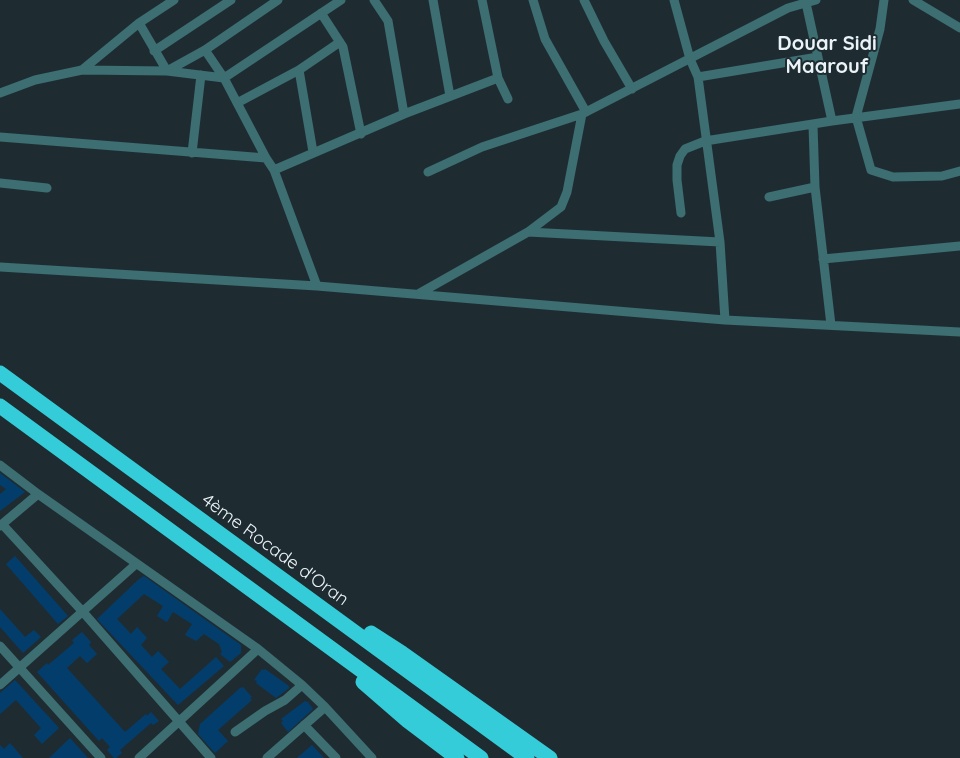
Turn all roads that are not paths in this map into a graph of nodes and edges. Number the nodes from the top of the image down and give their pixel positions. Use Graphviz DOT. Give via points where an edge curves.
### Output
graph roads {
  1 [pos="174,0"];
  2 [pos="231,0"];
  3 [pos="278,0"];
  4 [pos="341,0"];
  5 [pos="374,0"];
  6 [pos="433,0"];
  7 [pos="482,0"];
  8 [pos="533,0"];
  9 [pos="584,0"];
  10 [pos="674,0"];
  11 [pos="816,0"];
  12 [pos="884,0"];
  13 [pos="913,0"];
  14 [pos="806,3"];
  15 [pos="321,13"];
  16 [pos="139,23"];
  17 [pos="960,28"];
  18 [pos="340,42"];
  19 [pos="206,50"];
  20 [pos="154,51"];
  21 [pos="818,57"];
  22 [pos="690,59"];
  23 [pos="82,70"];
  24 [pos="299,70"];
  25 [pos="167,72"];
  26 [pos="200,75"];
  27 [pos="698,77"];
  28 [pos="224,78"];
  29 [pos="498,78"];
  30 [pos="632,89"];
  31 [pos="0,93"];
  32 [pos="450,96"];
  33 [pos="508,98"];
  34 [pos="237,103"];
  35 [pos="960,104"];
  36 [pos="584,113"];
  37 [pos="404,114"];
  38 [pos="856,117"];
  39 [pos="832,121"];
  40 [pos="812,125"];
  41 [pos="361,134"];
  42 [pos="0,137"];
  43 [pos="705,141"];
  44 [pos="313,152"];
  45 [pos="192,153"];
  46 [pos="266,158"];
  47 [pos="274,170"];
  48 [pos="960,171"];
  49 [pos="428,172"];
  50 [pos="0,183"];
  51 [pos="815,187"];
  52 [pos="47,188"];
  53 [pos="769,197"];
  54 [pos="681,213"];
  55 [pos="528,232"];
  56 [pos="720,242"];
  57 [pos="960,246"];
  58 [pos="823,259"];
  59 [pos="0,267"];
  60 [pos="317,286"];
  61 [pos="420,293"];
  62 [pos="725,320"];
  63 [pos="831,325"];
  64 [pos="960,332"];
  65 [pos="0,373"];
  66 [pos="0,406"];
  67 [pos="0,465"];
  68 [pos="38,494"];
  69 [pos="1,525"];
  70 [pos="136,564"];
  71 [pos="291,587"];
  72 [pos="83,612"];
  73 [pos="320,642"];
  74 [pos="0,646"];
  75 [pos="258,649"];
  76 [pos="20,668"];
  77 [pos="0,685"];
  78 [pos="302,685"];
  79 [pos="324,706"];
  80 [pos="179,722"];
  81 [pos="304,725"];
  82 [pos="235,732"];
  83 [pos="101,758"];
  84 [pos="139,758"];
  85 [pos="211,758"];
  86 [pos="267,758"];
  87 [pos="336,758"];
  88 [pos="372,758"];
  89 [pos="457,758"];
  90 [pos="481,758"];
  91 [pos="527,758"];
  92 [pos="550,758"];
  1 -- 16 [label="street"];
  2 -- 20 [label="street"];
  3 -- 19 [label="street"];
  4 -- 15 [label="street"];
  5 -- 37 [label="street" via="388,21"];
  6 -- 32 [label="street"];
  7 -- 29 [label="street"];
  8 -- 36 [label="street" via="545,39"];
  9 -- 30 [label="street"];
  10 -- 22 [label="street"];
  11 -- 14 [label="street"];
  12 -- 38 [label="street" via="880,29"];
  13 -- 17 [label="street"];
  14 -- 21 [label="street"];
  14 -- 22 [label="street" via="788,8"];
  15 -- 18 [label="street"];
  15 -- 28 [label="street"];
  16 -- 20 [label="street"];
  16 -- 23 [label="street"];
  18 -- 24 [label="street"];
  18 -- 41 [label="street"];
  19 -- 25 [label="street"];
  19 -- 28 [label="street"];
  20 -- 25 [label="street"];
  21 -- 27 [label="street"];
  21 -- 39 [label="street"];
  22 -- 27 [label="street"];
  22 -- 30 [label="street"];
  23 -- 25 [label="street"];
  23 -- 31 [label="street" via="35,80"];
  24 -- 34 [label="street"];
  24 -- 44 [label="street"];
  25 -- 26 [label="street"];
  26 -- 28 [label="street"];
  26 -- 45 [label="street"];
  27 -- 43 [label="street"];
  28 -- 34 [label="street"];
  29 -- 32 [label="street"];
  29 -- 33 [label="street"];
  30 -- 36 [label="street"];
  32 -- 37 [label="street"];
  34 -- 46 [label="street"];
  35 -- 38 [label="street"];
  36 -- 49 [label="street" via="482,148"];
  36 -- 55 [label="street" via="561,207"];
  37 -- 41 [label="street"];
  38 -- 39 [label="street"];
  38 -- 48 [label="street" via="871,170 893,177 942,176"];
  39 -- 40 [label="street"];
  40 -- 43 [label="street"];
  40 -- 51 [label="street"];
  41 -- 44 [label="street"];
  42 -- 45 [label="street"];
  43 -- 54 [label="street" via="684,149 680,156 677,180"];
  43 -- 56 [label="street"];
  44 -- 47 [label="street"];
  45 -- 46 [label="street"];
  46 -- 47 [label="street"];
  47 -- 60 [label="street"];
  50 -- 52 [label="street"];
  51 -- 53 [label="street"];
  51 -- 58 [label="street"];
  55 -- 56 [label="street"];
  55 -- 61 [label="street"];
  56 -- 62 [label="street"];
  57 -- 58 [label="street"];
  58 -- 63 [label="street"];
  59 -- 60 [label="street"];
  60 -- 61 [label="street"];
  61 -- 62 [label="street"];
  62 -- 63 [label="street"];
  63 -- 64 [label="street"];
  65 -- 71 [label="highway, 4ème Rocade d'Oran"];
  66 -- 73 [label="highway"];
  67 -- 68 [label="street"];
  68 -- 69 [label="street"];
  68 -- 70 [label="street"];
  69 -- 72 [label="street"];
  70 -- 72 [label="street"];
  70 -- 75 [label="street"];
  71 -- 91 [label="highway, 4ème Rocade d'Oran"];
  71 -- 92 [label="highway" via="402,654"];
  72 -- 76 [label="street"];
  72 -- 80 [label="street"];
  73 -- 89 [label="highway" via="382,699"];
  73 -- 90 [label="highway"];
  74 -- 76 [label="street"];
  75 -- 78 [label="street"];
  75 -- 80 [label="street"];
  76 -- 77 [label="street"];
  76 -- 83 [label="street"];
  78 -- 79 [label="street"];
  78 -- 82 [label="street" via="285,700"];
  79 -- 81 [label="street"];
  79 -- 88 [label="street"];
  80 -- 84 [label="street"];
  80 -- 85 [label="street"];
  81 -- 86 [label="street"];
  81 -- 87 [label="street"];
}
